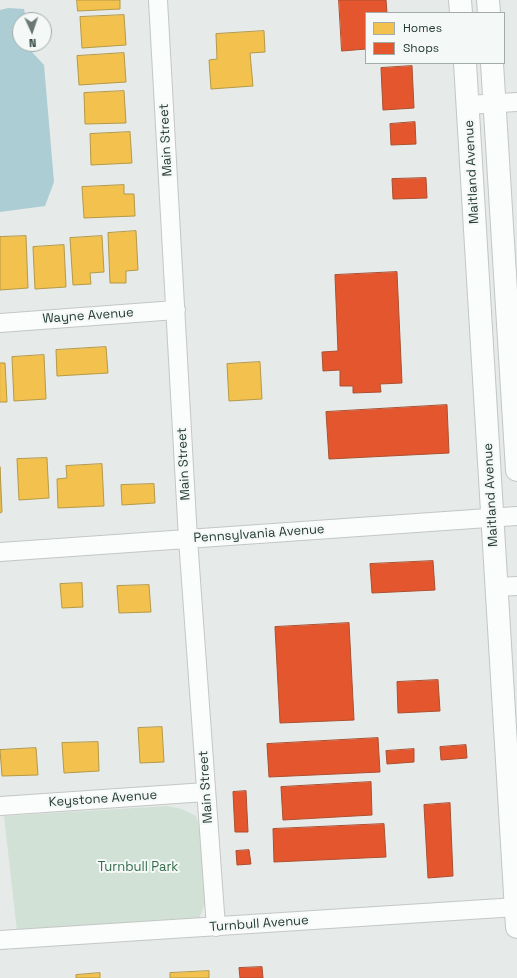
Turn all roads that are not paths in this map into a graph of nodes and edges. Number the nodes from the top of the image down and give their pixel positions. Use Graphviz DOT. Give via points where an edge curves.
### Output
graph roads {
  1 [pos="158,0"];
  2 [pos="460,0"];
  3 [pos="488,0"];
  4 [pos="461,12"];
  5 [pos="489,12"];
  6 [pos="464,64"];
  7 [pos="492,64"];
  8 [pos="517,102"];
  9 [pos="495,103"];
  10 [pos="468,105"];
  11 [pos="176,310"];
  12 [pos="0,323"];
  13 [pos="517,470"];
  14 [pos="517,516"];
  15 [pos="492,518"];
  16 [pos="188,539"];
  17 [pos="0,552"];
  18 [pos="507,587"];
  19 [pos="206,792"];
  20 [pos="0,806"];
  21 [pos="517,914"];
  22 [pos="216,927"];
  23 [pos="0,940"];
  1 -- 11 [label="street, Main Street"];
  2 -- 4 [label="main road"];
  3 -- 5 [label="main road"];
  6 -- 10 [label="main road, Maitland Avenue"];
  7 -- 9 [label="main road, Maitland Avenue"];
  8 -- 9 [label="street"];
  9 -- 10 [label="street"];
  9 -- 13 [label="main road, Maitland Avenue"];
  10 -- 15 [label="main road, Maitland Avenue"];
  11 -- 12 [label="street, Wayne Avenue"];
  11 -- 16 [label="street, Main Street"];
  14 -- 15 [label="street, Pennsylvania Avenue"];
  15 -- 16 [label="street, Pennsylvania Avenue"];
  15 -- 18 [label="main road, Maitland Avenue"];
  16 -- 17 [label="street, Pennsylvania Avenue"];
  16 -- 19 [label="street, Main Street"];
  18 -- 21 [label="main road, Maitland Avenue"];
  19 -- 20 [label="street, Keystone Avenue"];
  19 -- 22 [label="street, Main Street"];
  21 -- 22 [label="street, Turnbull Avenue"];
  22 -- 23 [label="street, Turnbull Avenue"];
}
